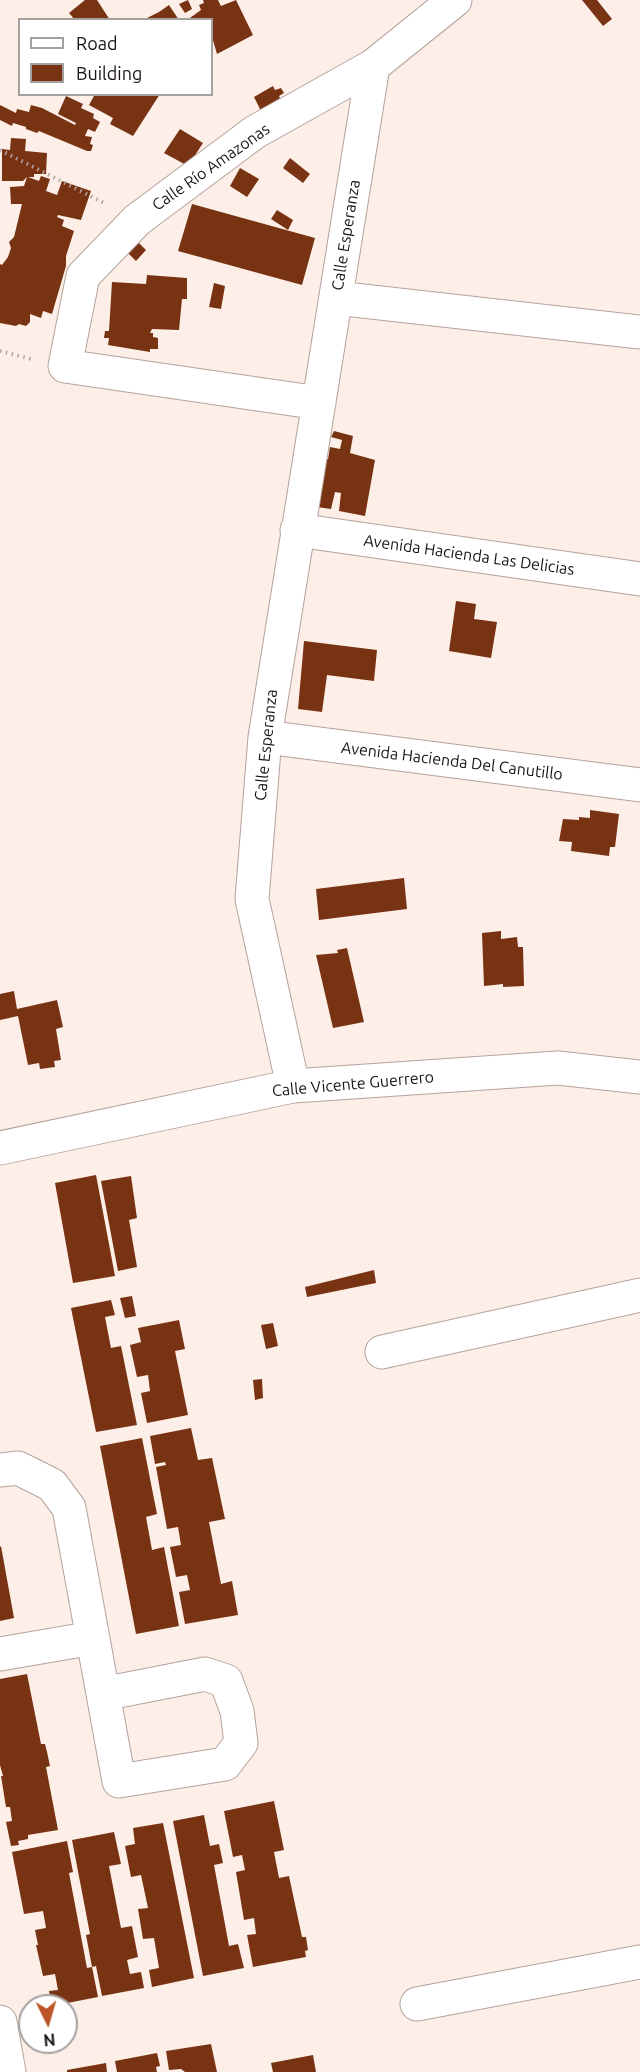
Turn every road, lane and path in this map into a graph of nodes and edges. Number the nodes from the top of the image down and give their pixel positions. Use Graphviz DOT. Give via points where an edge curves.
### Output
graph roads {
  1 [pos="455,0"];
  2 [pos="373,66"];
  3 [pos="0,150"];
  4 [pos="136,220"];
  5 [pos="336,298"];
  6 [pos="640,332"];
  7 [pos="319,403"];
  8 [pos="297,530"];
  9 [pos="640,579"];
  10 [pos="265,737"];
  11 [pos="640,785"];
  12 [pos="640,1077"];
  13 [pos="293,1086"];
  14 [pos="0,1148"];
  15 [pos="640,1295"];
  16 [pos="382,1352"];
  17 [pos="0,1470"];
  18 [pos="93,1638"];
  19 [pos="0,1654"];
  20 [pos="103,1694"];
  21 [pos="640,1962"];
  22 [pos="417,2004"];
  23 [pos="0,2022"];
  24 [pos="9,2072"];
  1 -- 2 [label="street, Calle Río Amazonas"];
  2 -- 4 [label="street, Calle Río Amazonas" via="255,132"];
  2 -- 5 [label="street, Calle Esperanza"];
  3 -- 4 [label="path"];
  4 -- 7 [label="street, Calle Río Amazonas" via="83,276 65,366"];
  5 -- 6 [label="street"];
  5 -- 7 [label="street, Calle Esperanza"];
  7 -- 8 [label="street, Calle Esperanza"];
  8 -- 9 [label="street, Avenida Hacienda Las Delicias"];
  8 -- 10 [label="street, Calle Esperanza"];
  10 -- 11 [label="street, Avenida Hacienda Del Canutillo"];
  10 -- 13 [label="street, Calle Esperanza" via="252,899"];
  12 -- 13 [label="street, Calle Vicente Guerrero" via="558,1068"];
  13 -- 14 [label="street, Calle Vicente Guerrero"];
  15 -- 16 [label="street"];
  17 -- 18 [label="street" via="18,1468 52,1485 69,1508"];
  18 -- 19 [label="street"];
  18 -- 20 [label="street"];
  21 -- 22 [label="street"];
  23 -- 24 [label="street"];
}
